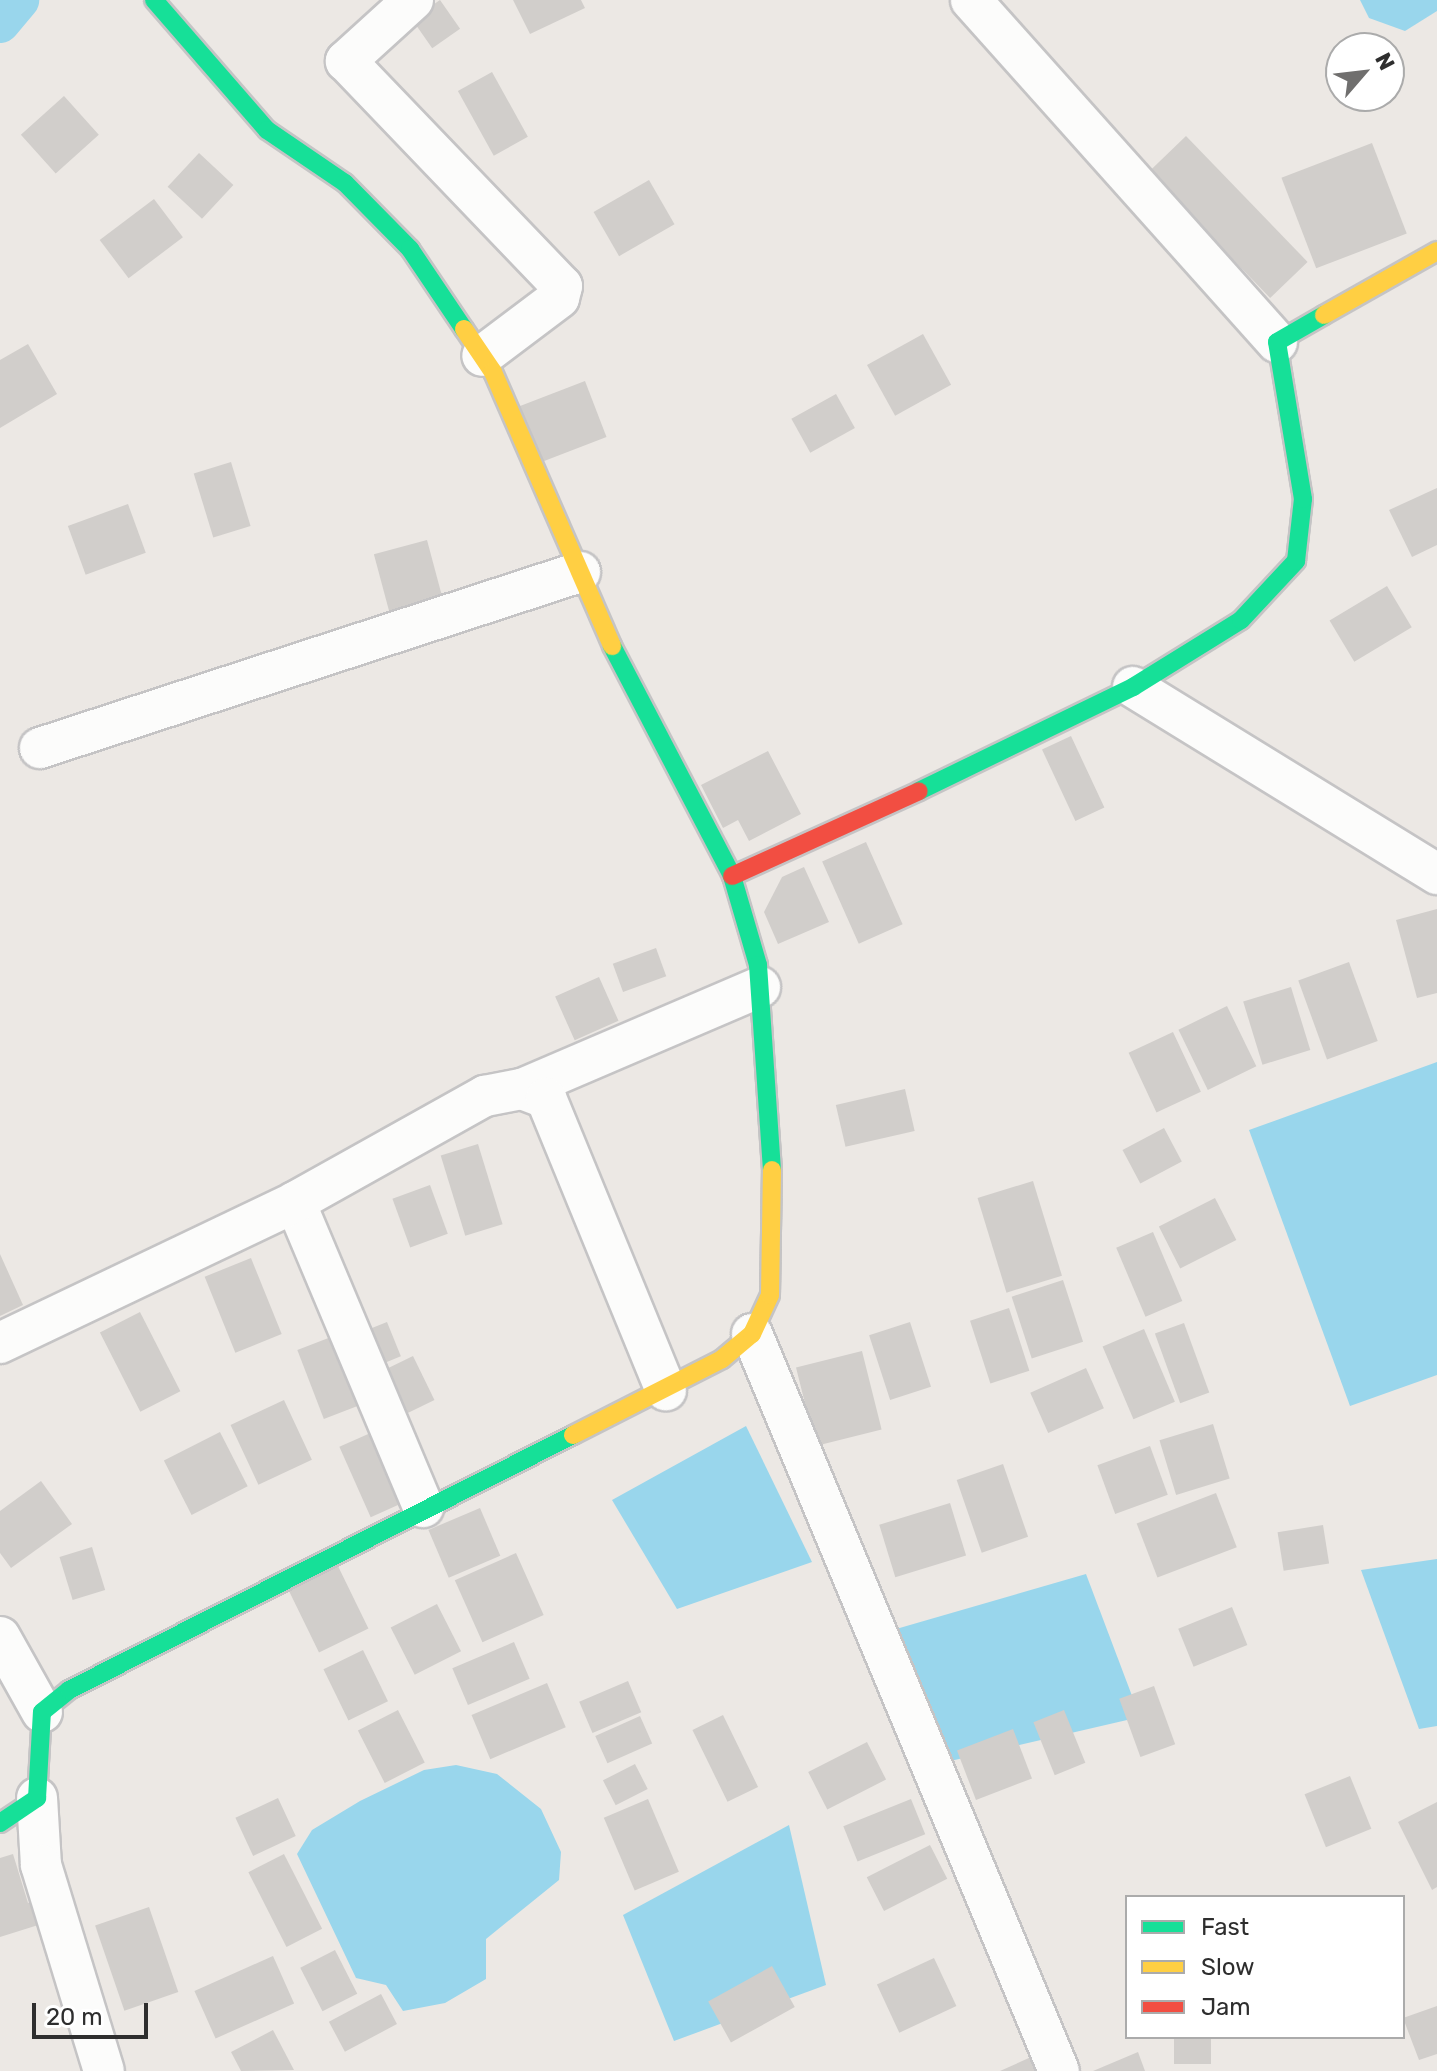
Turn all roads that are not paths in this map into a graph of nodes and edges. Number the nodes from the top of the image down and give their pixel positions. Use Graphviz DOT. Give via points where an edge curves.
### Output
graph roads {
  1 [pos="154,0"];
  2 [pos="413,0"];
  3 [pos="971,0"];
  4 [pos="1437,251"];
  5 [pos="1277,342"];
  6 [pos="482,356"];
  7 [pos="580,572"];
  8 [pos="1133,687"];
  9 [pos="40,748"];
  10 [pos="1437,874"];
  11 [pos="732,876"];
  12 [pos="760,987"];
  13 [pos="522,1089"];
  14 [pos="295,1202"];
  15 [pos="752,1334"];
  16 [pos="0,1343"];
  17 [pos="666,1390"];
  18 [pos="423,1507"];
  19 [pos="0,1637"];
  20 [pos="42,1712"];
  21 [pos="37,1798"];
  22 [pos="0,1823"];
  23 [pos="104,2071"];
  24 [pos="1059,2071"];
  1 -- 6 [label="street" via="267,130 345,183 410,249"];
  2 -- 6 [label="street" via="346,61 562,286 559,298"];
  3 -- 5 [label="street"];
  4 -- 5 [label="street"];
  5 -- 8 [label="street" via="1303,499 1296,561 1241,620"];
  6 -- 7 [label="street"];
  7 -- 9 [label="street"];
  7 -- 11 [label="street" via="630,688"];
  8 -- 10 [label="street"];
  8 -- 11 [label="street"];
  11 -- 12 [label="street"];
  12 -- 13 [label="street"];
  12 -- 15 [label="street" via="772,1168 770,1295"];
  13 -- 14 [label="street" via="485,1096"];
  13 -- 17 [label="street" via="546,1098"];
  14 -- 16 [label="street"];
  14 -- 18 [label="street"];
  15 -- 17 [label="street"];
  15 -- 24 [label="street"];
  17 -- 18 [label="street"];
  18 -- 20 [label="street" via="69,1690"];
  19 -- 20 [label="street"];
  20 -- 21 [label="street"];
  21 -- 22 [label="street"];
  21 -- 23 [label="street" via="41,1865"];
}
